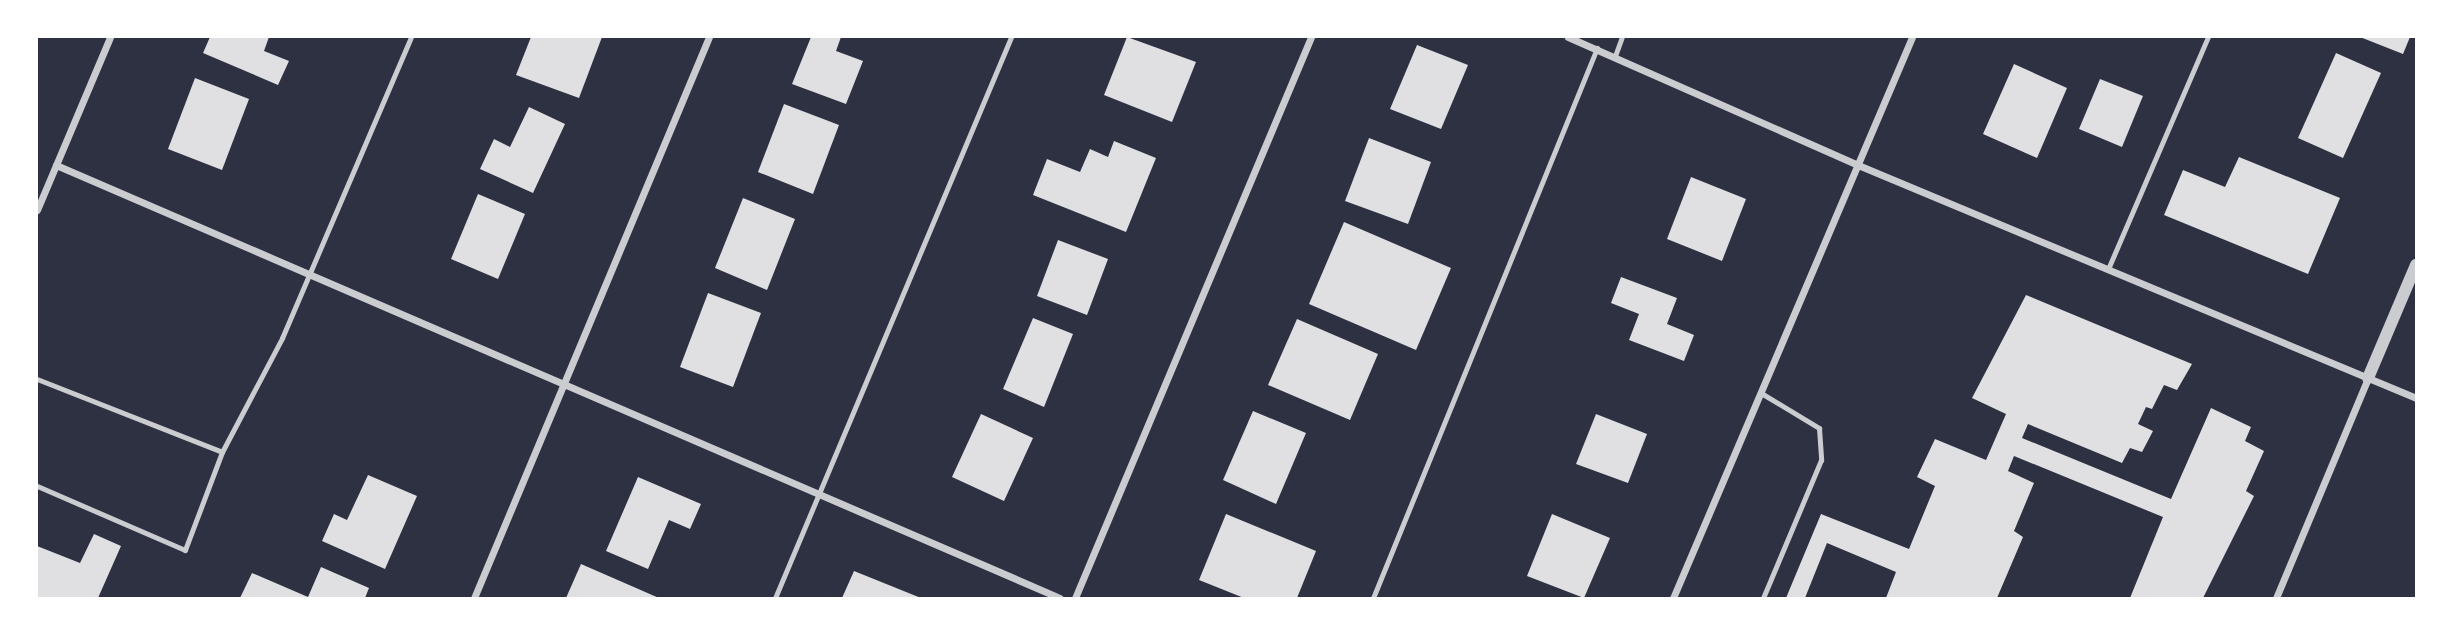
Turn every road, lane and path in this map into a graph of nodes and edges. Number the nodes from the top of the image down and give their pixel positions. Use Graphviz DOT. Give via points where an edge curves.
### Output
graph roads {
  1 [pos="110,37"];
  2 [pos="411,37"];
  3 [pos="709,37"];
  4 [pos="1011,37"];
  5 [pos="1311,37"];
  6 [pos="1568,37"];
  7 [pos="1622,37"];
  8 [pos="1912,37"];
  9 [pos="2208,37"];
  10 [pos="1597,48"];
  11 [pos="1615,56"];
  12 [pos="56,165"];
  13 [pos="1858,165"];
  14 [pos="37,211"];
  15 [pos="2416,265"];
  16 [pos="2108,269"];
  17 [pos="311,274"];
  18 [pos="2368,378"];
  19 [pos="37,379"];
  20 [pos="565,383"];
  21 [pos="1761,393"];
  22 [pos="2416,398"];
  23 [pos="222,452"];
  24 [pos="37,486"];
  25 [pos="819,493"];
  26 [pos="474,598"];
  27 [pos="775,598"];
  28 [pos="1060,598"];
  29 [pos="1075,598"];
  30 [pos="1373,598"];
  31 [pos="1673,598"];
  32 [pos="1763,598"];
  33 [pos="2276,598"];
  1 -- 12 [label="street"];
  2 -- 17 [label="lane"];
  3 -- 20 [label="street"];
  4 -- 25 [label="lane"];
  5 -- 29 [label="street"];
  6 -- 10 [label="street"];
  7 -- 11 [label="lane"];
  8 -- 13 [label="street"];
  9 -- 16 [label="lane"];
  10 -- 11 [label="street"];
  10 -- 30 [label="lane"];
  11 -- 13 [label="street"];
  12 -- 14 [label="street"];
  12 -- 17 [label="street"];
  13 -- 16 [label="street"];
  13 -- 21 [label="street"];
  15 -- 18 [label="street"];
  16 -- 18 [label="street"];
  17 -- 20 [label="street"];
  17 -- 23 [label="lane"];
  18 -- 22 [label="street"];
  18 -- 33 [label="street"];
  19 -- 23 [label="lane"];
  20 -- 25 [label="street"];
  20 -- 26 [label="street"];
  21 -- 31 [label="street"];
  21 -- 32 [label="lane" via="1819,428 1821,460"];
  23 -- 24 [label="lane" via="185,550"];
  25 -- 27 [label="lane"];
  25 -- 28 [label="street"];
}
